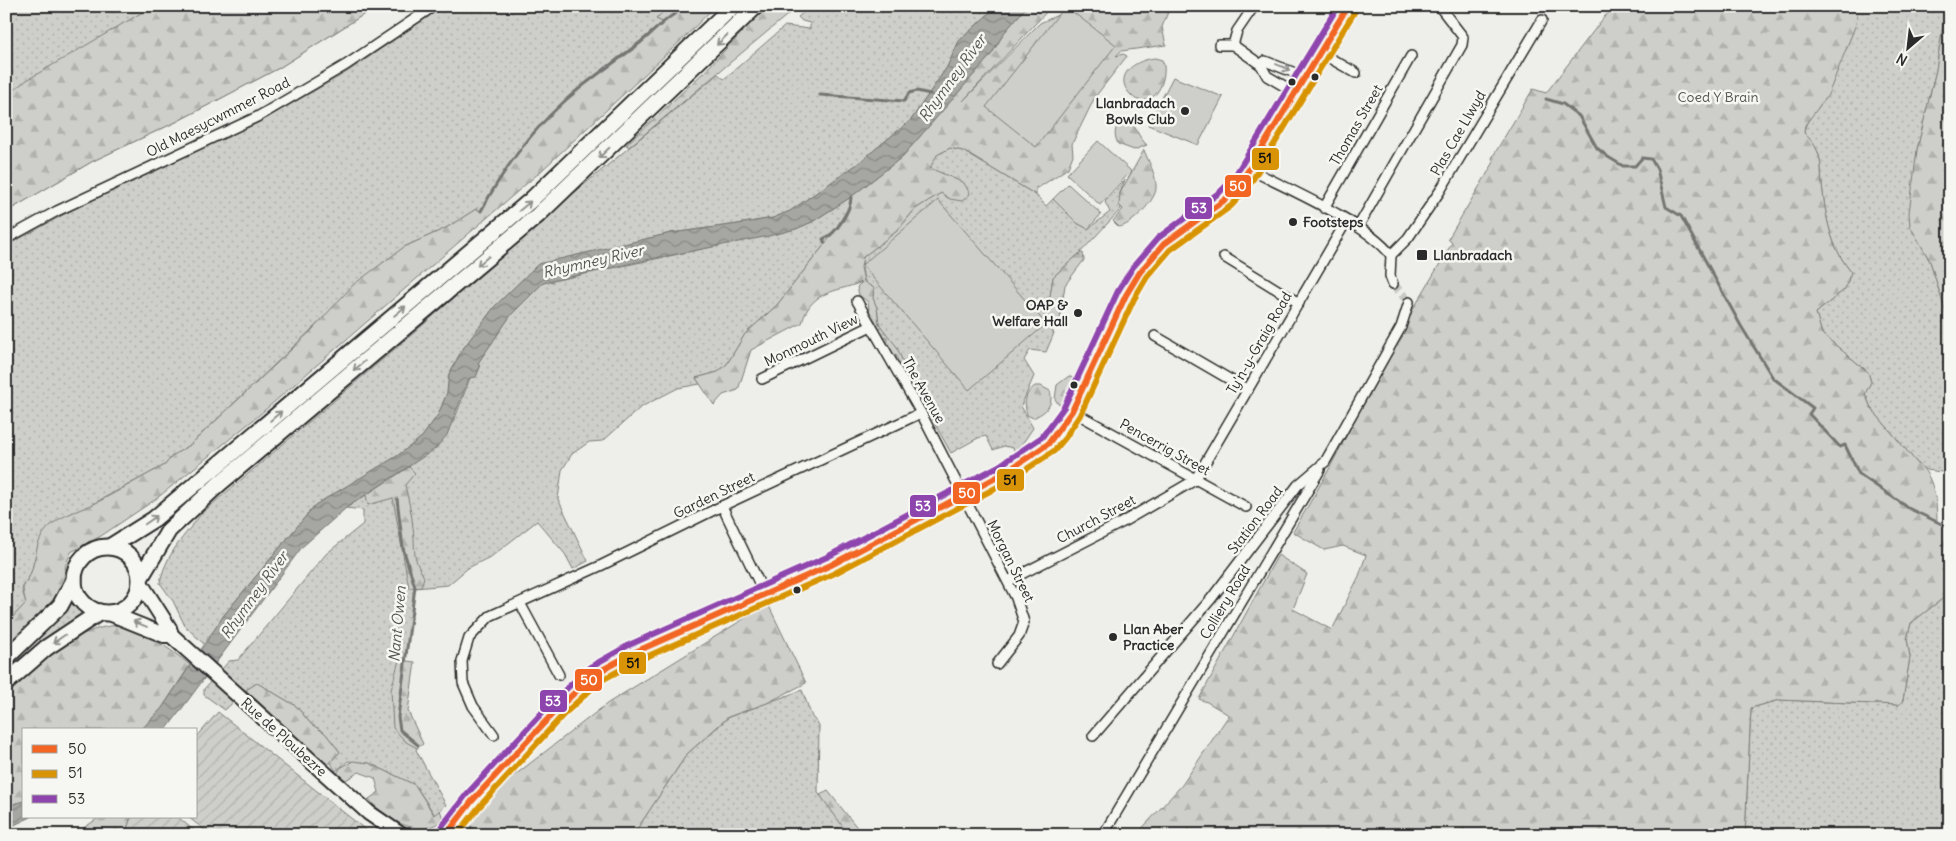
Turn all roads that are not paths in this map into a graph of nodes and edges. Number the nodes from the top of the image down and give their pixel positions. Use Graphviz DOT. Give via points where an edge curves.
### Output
graph roads {
  1 [pos="434,6"];
  2 [pos="733,6"];
  3 [pos="756,6"];
  4 [pos="1254,6"];
  5 [pos="1348,6"];
  6 [pos="1439,6"];
  7 [pos="1542,20"];
  8 [pos="1219,45"];
  9 [pos="1233,45"];
  10 [pos="1319,52"];
  11 [pos="1411,56"];
  12 [pos="1261,65"];
  13 [pos="1356,73"];
  14 [pos="1305,77"];
  15 [pos="1296,93"];
  16 [pos="1251,170"];
  17 [pos="1324,208"];
  18 [pos="1347,220"];
  19 [pos="1358,227"];
  20 [pos="6,239"];
  21 [pos="1391,255"];
  22 [pos="1224,257"];
  23 [pos="1393,284"];
  24 [pos="857,301"];
  25 [pos="1409,302"];
  26 [pos="1299,303"];
  27 [pos="871,326"];
  28 [pos="1155,336"];
  29 [pos="762,379"];
  30 [pos="1248,390"];
  31 [pos="1072,410"];
  32 [pos="921,413"];
  33 [pos="1325,462"];
  34 [pos="1195,480"];
  35 [pos="963,494"];
  36 [pos="722,506"];
  37 [pos="1246,507"];
  38 [pos="110,546"];
  39 [pos="74,580"];
  40 [pos="141,581"];
  41 [pos="1008,581"];
  42 [pos="768,593"];
  43 [pos="520,604"];
  44 [pos="105,613"];
  45 [pos="171,636"];
  46 [pos="6,658"];
  47 [pos="997,664"];
  48 [pos="559,675"];
  49 [pos="6,683"];
  50 [pos="494,735"];
  51 [pos="1093,736"];
  52 [pos="400,835"];
  53 [pos="446,835"];
  54 [pos="1103,835"];
  1 -- 20 [label="street, Old Maesycwmmer Road" via="346,65 258,116 57,211"];
  38 -- 2 [label="main road, one-way" via="154,519 530,202"];
  3 -- 40 [label="main road, one-way" via="538,215 219,484 169,530"];
  4 -- 9 [label="street" via="1237,31"];
  5 -- 10 [label="street"];
  6 -- 19 [label="street" via="1463,37 1462,45"];
  7 -- 21 [label="street, Plas Cae Llwyd" via="1440,191 1408,238"];
  8 -- 9 [label="street"];
  9 -- 12 [label="street"];
  10 -- 13 [label="street"];
  10 -- 14 [label="street"];
  11 -- 17 [label="street, Thomas Street"];
  12 -- 14 [label="street, one-way" via="1264,61 1273,63"];
  12 -- 15 [label="street" via="1267,76"];
  14 -- 15 [label="street"];
  15 -- 16 [label="street"];
  16 -- 17 [label="street"];
  16 -- 31 [label="street" via="1226,198 1164,244 1140,272"];
  17 -- 18 [label="street"];
  18 -- 19 [label="street"];
  18 -- 26 [label="street, Ty'n-y-Graig Road"];
  19 -- 21 [label="street"];
  21 -- 23 [label="street"];
  22 -- 26 [label="street"];
  24 -- 27 [label="street, The Avenue"];
  25 -- 33 [label="street, Station Road" via="1400,327"];
  26 -- 30 [label="street, Ty'n-y-Graig Road"];
  27 -- 29 [label="street, Monmouth View"];
  27 -- 32 [label="street, The Avenue"];
  28 -- 30 [label="street"];
  30 -- 34 [label="street, Ty'n-y-Graig Road"];
  31 -- 34 [label="street, Pencerrig Street"];
  31 -- 35 [label="street" via="1058,434 1040,450"];
  32 -- 35 [label="street, The Avenue"];
  32 -- 36 [label="street, Garden Street"];
  33 -- 51 [label="street, Station Road" via="1298,485 1216,592"];
  33 -- 54 [label="street, Colliery Road"];
  34 -- 37 [label="street, Pencerrig Street"];
  34 -- 41 [label="street, Church Street" via="1121,523"];
  35 -- 41 [label="street, Morgan Street"];
  35 -- 42 [label="street" via="831,565"];
  36 -- 42 [label="street"];
  36 -- 43 [label="street, Garden Street"];
  38 -- 39 [label="main road" via="89,551 81,559"];
  38 -- 40 [label="main road" via="128,553 139,568"];
  39 -- 44 [label="main road" via="81,600 90,608"];
  39 -- 46 [label="main road" via="60,606"];
  40 -- 44 [label="main road" via="137,596 129,605 119,611"];
  40 -- 45 [label="street, Rue de Ploubezre"];
  41 -- 47 [label="street, Morgan Street" via="1024,622 1019,636"];
  42 -- 53 [label="street" via="633,653 595,674 557,709 472,801"];
  43 -- 48 [label="street"];
  43 -- 50 [label="street, Garden Street" via="490,616 469,638 462,661 463,683 473,706"];
  45 -- 44 [label="street, Rue de Ploubezre, one-way"];
  44 -- 49 [label="main road, one-way" via="46,648"];
  45 -- 52 [label="street, Rue de Ploubezre" via="369,813"];
}
